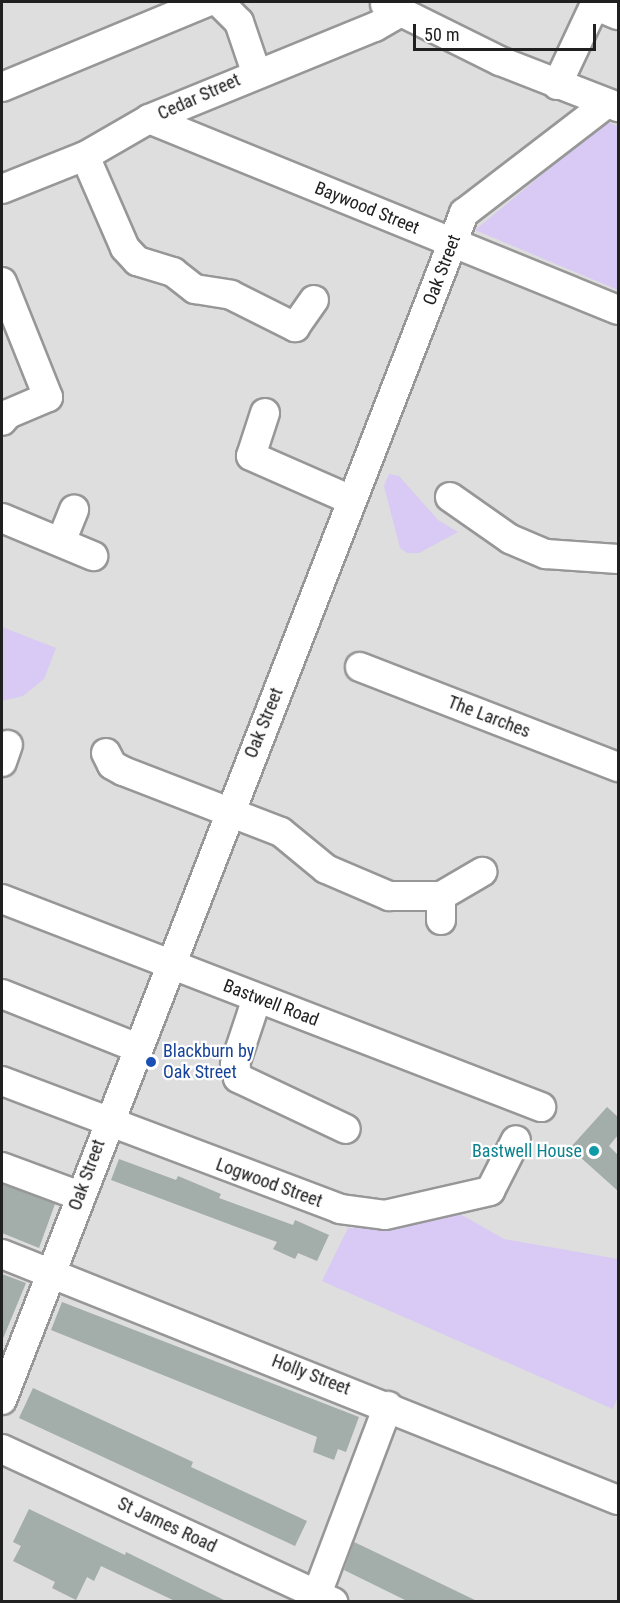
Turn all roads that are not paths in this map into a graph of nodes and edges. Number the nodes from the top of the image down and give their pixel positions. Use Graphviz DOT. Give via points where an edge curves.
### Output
graph roads {
  1 [pos="207,2"];
  2 [pos="219,2"];
  3 [pos="390,7"];
  4 [pos="603,7"];
  5 [pos="256,72"];
  6 [pos="557,85"];
  7 [pos="2,87"];
  8 [pos="612,106"];
  9 [pos="149,118"];
  10 [pos="85,156"];
  11 [pos="2,189"];
  12 [pos="453,243"];
  13 [pos="2,282"];
  14 [pos="314,300"];
  15 [pos="618,310"];
  16 [pos="265,413"];
  17 [pos="2,421"];
  18 [pos="450,497"];
  19 [pos="351,500"];
  20 [pos="74,509"];
  21 [pos="2,518"];
  22 [pos="61,542"];
  23 [pos="93,556"];
  24 [pos="618,559"];
  25 [pos="360,667"];
  26 [pos="106,753"];
  27 [pos="618,766"];
  28 [pos="228,813"];
  29 [pos="482,872"];
  30 [pos="2,899"];
  31 [pos="172,965"];
  32 [pos="2,994"];
  33 [pos="257,998"];
  34 [pos="138,1048"];
  35 [pos="2,1081"];
  36 [pos="541,1107"];
  37 [pos="106,1124"];
  38 [pos="346,1129"];
  39 [pos="516,1140"];
  40 [pos="2,1167"];
  41 [pos="80,1196"];
  42 [pos="2,1254"];
  43 [pos="51,1274"];
  44 [pos="11,1348"];
  45 [pos="2,1400"];
  46 [pos="388,1406"];
  47 [pos="2,1449"];
  48 [pos="618,1500"];
  49 [pos="312,1596"];
  1 -- 7 [label="street"];
  2 -- 5 [label="street" via="239,22"];
  3 -- 5 [label="street, Cedar Street" via="375,27"];
  3 -- 6 [label="street"];
  4 -- 6 [label="street"];
  5 -- 9 [label="street, Cedar Street"];
  6 -- 8 [label="street"];
  8 -- 12 [label="street, Oak Street" via="464,213"];
  9 -- 10 [label="street, Cedar Street"];
  9 -- 12 [label="street, Baywood Street"];
  10 -- 11 [label="street, Cedar Street"];
  10 -- 14 [label="street" via="125,248 137,261 173,272 195,289 231,295 295,327"];
  12 -- 15 [label="street, Baywood Street"];
  12 -- 19 [label="street, Oak Street"];
  13 -- 17 [label="street" via="58,393 8,414"];
  16 -- 19 [label="street" via="251,456"];
  18 -- 24 [label="street" via="510,539 546,554"];
  19 -- 28 [label="street, Oak Street"];
  20 -- 22 [label="street"];
  21 -- 22 [label="street"];
  22 -- 23 [label="street"];
  25 -- 27 [label="street, The Larches"];
  26 -- 28 [label="street" via="112,765 123,771"];
  28 -- 29 [label="street" via="280,832 326,869 388,896 441,908"];
  28 -- 31 [label="street, Oak Street"];
  30 -- 31 [label="street, Bastwell Road"];
  31 -- 33 [label="street, Bastwell Road"];
  31 -- 34 [label="street, Oak Street"];
  32 -- 34 [label="street"];
  33 -- 36 [label="street, Bastwell Road"];
  33 -- 38 [label="street" via="234,1064 238,1078"];
  34 -- 37 [label="street, Oak Street"];
  35 -- 37 [label="street, Logwood Street"];
  37 -- 39 [label="street, Logwood Street" via="340,1209 385,1215 490,1191"];
  37 -- 41 [label="street, Oak Street"];
  40 -- 41 [label="street"];
  41 -- 43 [label="street, Oak Street"];
  42 -- 43 [label="street, Holly Street"];
  43 -- 44 [label="street, Oak Street"];
  43 -- 46 [label="street, Holly Street"];
  44 -- 45 [label="street, Oak Street"];
  46 -- 48 [label="street, Holly Street"];
  46 -- 49 [label="street"];
  47 -- 49 [label="street, St James Road"];
}
